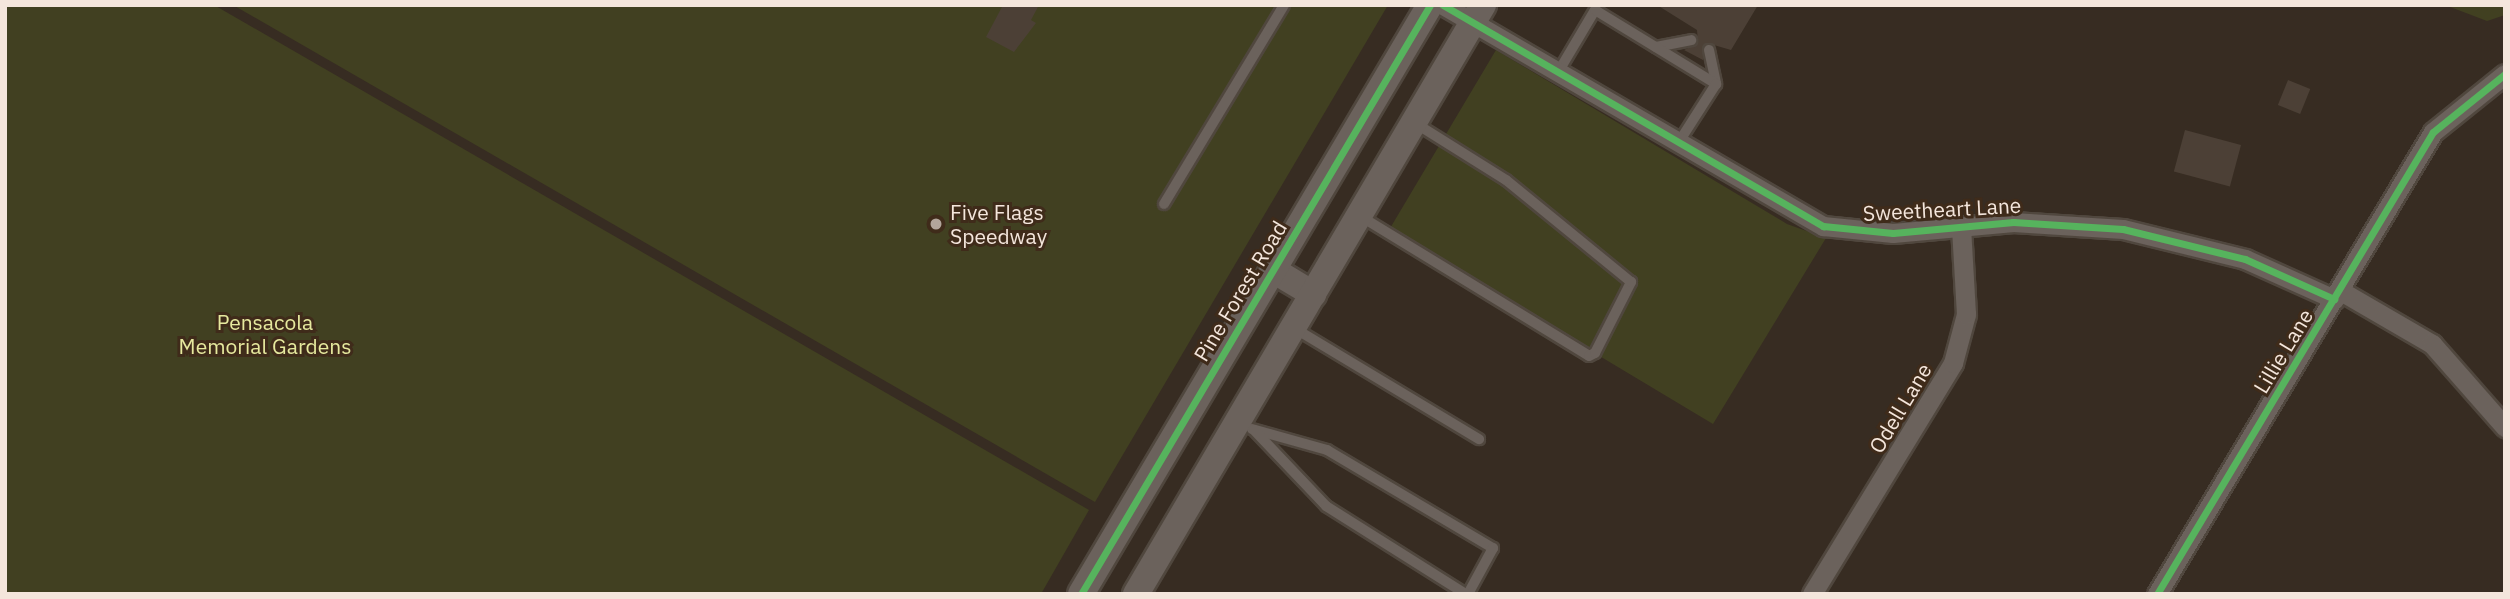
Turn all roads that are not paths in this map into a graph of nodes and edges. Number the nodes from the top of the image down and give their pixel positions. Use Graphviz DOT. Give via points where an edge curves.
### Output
graph roads {
  1 [pos="1284,5"];
  2 [pos="1430,5"];
  3 [pos="1443,5"];
  4 [pos="1596,8"];
  5 [pos="1479,14"];
  6 [pos="1691,40"];
  7 [pos="1656,47"];
  8 [pos="1709,51"];
  9 [pos="1549,69"];
  10 [pos="2505,74"];
  11 [pos="1716,84"];
  12 [pos="1415,122"];
  13 [pos="1677,145"];
  14 [pos="1164,204"];
  15 [pos="1360,216"];
  16 [pos="1961,226"];
  17 [pos="1272,270"];
  18 [pos="1313,294"];
  19 [pos="2336,295"];
  20 [pos="1294,327"];
  21 [pos="1246,424"];
  22 [pos="2505,427"];
  23 [pos="1479,439"];
  24 [pos="1081,594"];
  25 [pos="1136,594"];
  26 [pos="1467,594"];
  27 [pos="1812,594"];
  28 [pos="2157,594"];
  1 -- 14 [label="lane"];
  2 -- 17 [label="main road, Pine Forest Road"];
  3 -- 5 [label="street, Sweetheart Lane"];
  4 -- 7 [label="lane"];
  4 -- 9 [label="lane"];
  5 -- 9 [label="street, Sweetheart Lane"];
  5 -- 12 [label="main road"];
  6 -- 7 [label="lane"];
  7 -- 11 [label="lane"];
  8 -- 11 [label="lane"];
  9 -- 13 [label="street, Sweetheart Lane"];
  10 -- 19 [label="street, Lillie Lane" via="2433,132"];
  11 -- 13 [label="lane"];
  12 -- 15 [label="main road"];
  12 -- 15 [label="lane" via="1506,180 1631,282 1595,353 1588,356"];
  13 -- 16 [label="street, Sweetheart Lane" via="1823,226 1893,233"];
  15 -- 18 [label="main road"];
  16 -- 19 [label="street, Sweetheart Lane" via="2064,223 2153,234 2245,260"];
  16 -- 27 [label="street, Odell Lane" via="1966,314 1953,363"];
  17 -- 18 [label="main road"];
  17 -- 24 [label="main road, Pine Forest Road"];
  18 -- 20 [label="main road"];
  19 -- 22 [label="street, Sweetheart Lane" via="2432,344"];
  19 -- 28 [label="street, Lillie Lane"];
  20 -- 21 [label="main road"];
  20 -- 23 [label="lane"];
  21 -- 25 [label="main road"];
  21 -- 26 [label="lane" via="1326,506"];
  21 -- 26 [label="lane" via="1327,450 1493,548"];
}
